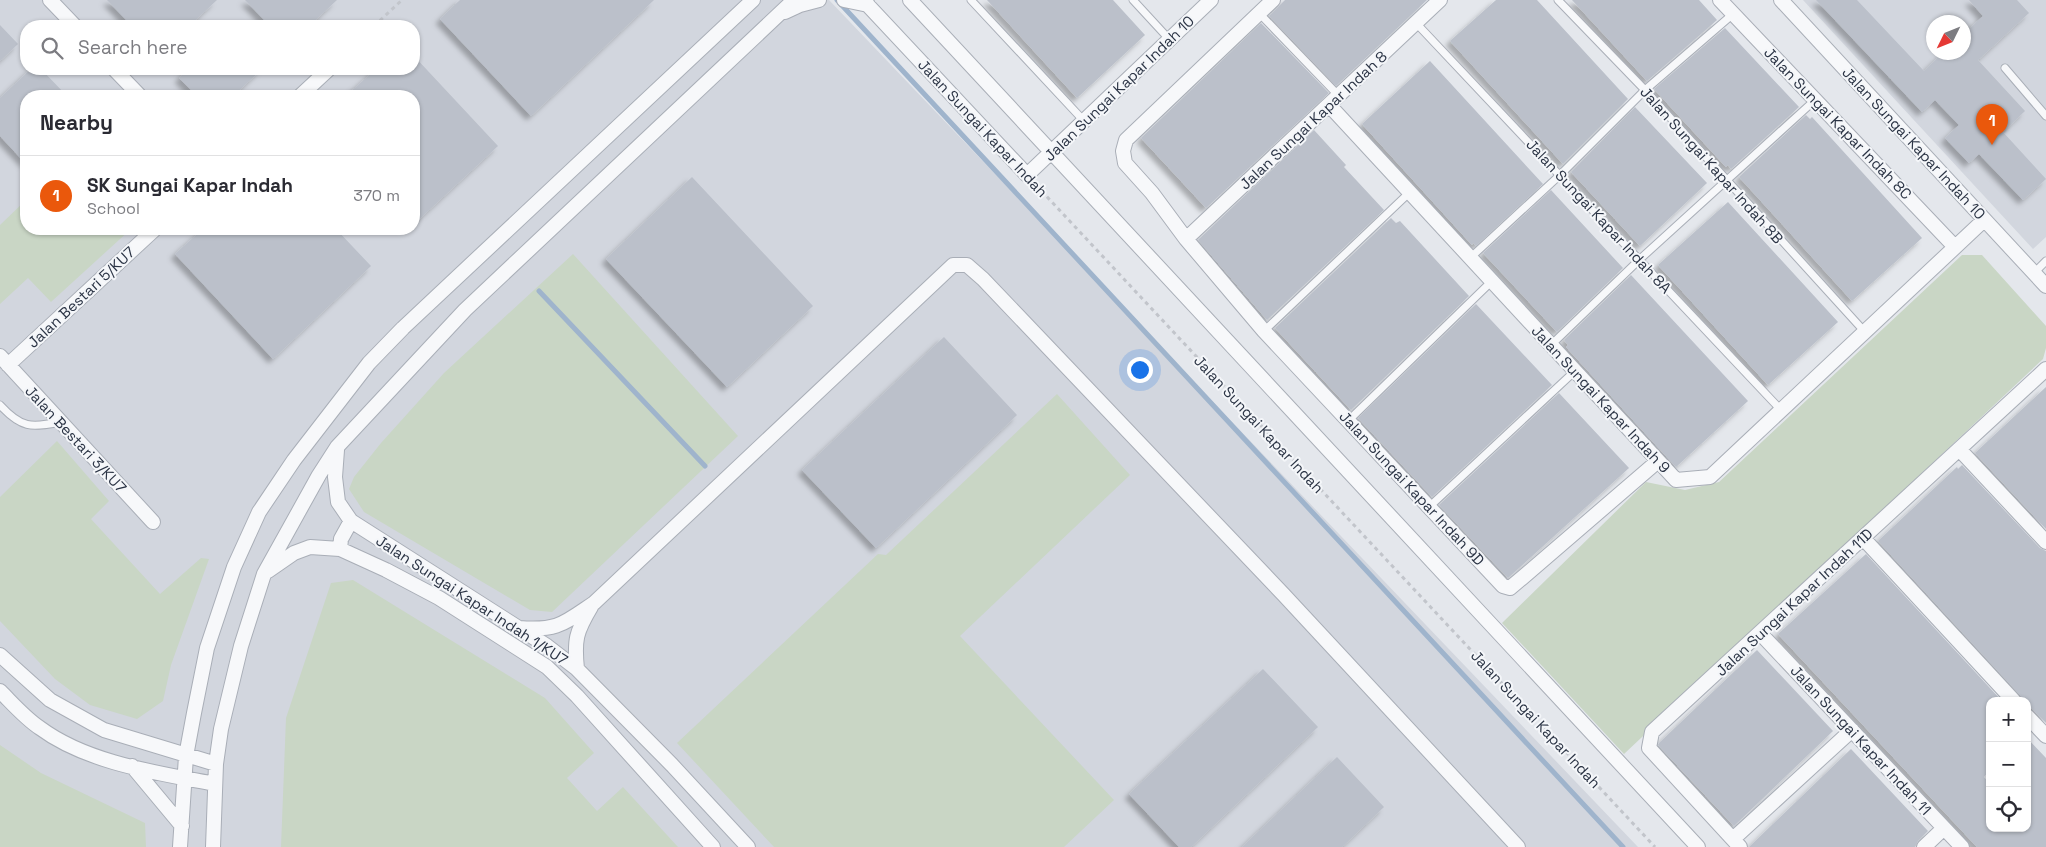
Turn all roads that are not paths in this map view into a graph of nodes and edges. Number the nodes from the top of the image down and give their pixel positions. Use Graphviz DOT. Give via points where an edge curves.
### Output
graph roads {
  1 [pos="50,0"];
  2 [pos="794,0"];
  3 [pos="819,0"];
  4 [pos="844,0"];
  5 [pos="910,0"];
  6 [pos="971,0"];
  7 [pos="1133,0"];
  8 [pos="1211,0"];
  9 [pos="1273,0"];
  10 [pos="1440,0"];
  11 [pos="1558,0"];
  12 [pos="1720,0"];
  13 [pos="1781,0"];
  14 [pos="750,1"];
  15 [pos="866,3"];
  16 [pos="1259,13"];
  17 [pos="1733,14"];
  18 [pos="776,17"];
  19 [pos="69,20"];
  20 [pos="1416,23"];
  21 [pos="1170,40"];
  22 [pos="2005,68"];
  23 [pos="120,75"];
  24 [pos="323,75"];
  25 [pos="134,90"];
  26 [pos="306,90"];
  27 [pos="1645,90"];
  28 [pos="1334,100"];
  29 [pos="1815,100"];
  30 [pos="2046,116"];
  31 [pos="1084,121"];
  32 [pos="1051,152"];
  33 [pos="1027,175"];
  34 [pos="1560,175"];
  35 [pos="1726,181"];
  36 [pos="1410,192"];
  37 [pos="1984,220"];
  38 [pos="148,235"];
  39 [pos="1186,239"];
  40 [pos="1955,247"];
  41 [pos="1470,258"];
  42 [pos="1639,260"];
  43 [pos="2046,261"];
  44 [pos="2034,273"];
  45 [pos="1492,281"];
  46 [pos="2046,286"];
  47 [pos="1264,331"];
  48 [pos="1864,331"];
  49 [pos="1550,345"];
  50 [pos="4,360"];
  51 [pos="2046,369"];
  52 [pos="1575,371"];
  53 [pos="0,405"];
  54 [pos="1781,410"];
  55 [pos="1349,420"];
  56 [pos="61,422"];
  57 [pos="337,447"];
  58 [pos="1959,449"];
  59 [pos="1658,461"];
  60 [pos="1429,507"];
  61 [pos="352,521"];
  62 [pos="153,522"];
  63 [pos="1863,538"];
  64 [pos="2046,542"];
  65 [pos="340,549"];
  66 [pos="264,574"];
  67 [pos="594,603"];
  68 [pos="519,628"];
  69 [pos="1760,633"];
  70 [pos="0,655"];
  71 [pos="577,669"];
  72 [pos="0,692"];
  73 [pos="2010,697"];
  74 [pos="2031,720"];
  75 [pos="1852,730"];
  76 [pos="2046,736"];
  77 [pos="186,756"];
  78 [pos="216,764"];
  79 [pos="132,766"];
  80 [pos="185,778"];
  81 [pos="215,784"];
  82 [pos="182,826"];
  83 [pos="1944,828"];
  84 [pos="1736,843"];
  85 [pos="180,847"];
  86 [pos="213,847"];
  87 [pos="713,847"];
  88 [pos="748,847"];
  89 [pos="1518,847"];
  90 [pos="1698,847"];
  91 [pos="1924,847"];
  92 [pos="1962,847"];
  1 -- 19 [label="street"];
  2 -- 18 [label="street"];
  3 -- 18 [label="street"];
  4 -- 15 [label="street"];
  5 -- 32 [label="street"];
  6 -- 31 [label="lane"];
  7 -- 21 [label="lane"];
  8 -- 21 [label="street, Jalan Sungai Kapar Indah 10"];
  9 -- 16 [label="street, Jalan Sungai Kapar Indah 9D"];
  10 -- 20 [label="street, Jalan Sungai Kapar Indah 8"];
  11 -- 27 [label="lane, Jalan Sungai Kapar Indah 8B"];
  12 -- 17 [label="street, Jalan Sungai Kapar Indah 8C"];
  13 -- 37 [label="street, Jalan Sungai Kapar Indah 10"];
  14 -- 77 [label="street" via="403,328 332,408 259,512 234,567 207,648"];
  15 -- 33 [label="street, Jalan Sungai Kapar Indah"];
  16 -- 28 [label="lane"];
  16 -- 39 [label="street, Jalan Sungai Kapar Indah 9D" via="1126,140 1123,150 1125,163"];
  17 -- 27 [label="lane"];
  17 -- 29 [label="street, Jalan Sungai Kapar Indah 8C"];
  18 -- 57 [label="street" via="465,310"];
  20 -- 28 [label="street, Jalan Sungai Kapar Indah 8"];
  20 -- 34 [label="lane, Jalan Sungai Kapar Indah 8A"];
  21 -- 31 [label="street, Jalan Sungai Kapar Indah 10"];
  22 -- 30 [label="lane"];
  23 -- 25 [label="street"];
  24 -- 26 [label="street"];
  27 -- 34 [label="lane"];
  27 -- 35 [label="lane, Jalan Sungai Kapar Indah 8B"];
  28 -- 36 [label="street, Jalan Sungai Kapar Indah 9"];
  28 -- 39 [label="street, Jalan Sungai Kapar Indah 8"];
  29 -- 35 [label="lane"];
  29 -- 40 [label="street, Jalan Sungai Kapar Indah 8C"];
  31 -- 32 [label="street, Jalan Sungai Kapar Indah 10"];
  32 -- 33 [label="street, Jalan Sungai Kapar Indah 10"];
  32 -- 90 [label="street"];
  34 -- 41 [label="lane"];
  34 -- 42 [label="lane, Jalan Sungai Kapar Indah 8A"];
  35 -- 42 [label="lane"];
  35 -- 48 [label="lane, Jalan Sungai Kapar Indah 8B"];
  36 -- 41 [label="street, Jalan Sungai Kapar Indah 9"];
  36 -- 47 [label="lane"];
  37 -- 40 [label="street, Jalan Sungai Kapar Indah 9"];
  37 -- 44 [label="street, Jalan Sungai Kapar Indah 10"];
  38 -- 50 [label="street, Jalan Bestari 5/KU7"];
  39 -- 47 [label="street, Jalan Sungai Kapar Indah 9D"];
  40 -- 48 [label="street, Jalan Sungai Kapar Indah 9"];
  41 -- 45 [label="street, Jalan Sungai Kapar Indah 9"];
  42 -- 49 [label="lane"];
  42 -- 54 [label="lane, Jalan Sungai Kapar Indah 8A"];
  43 -- 44 [label="lane"];
  44 -- 46 [label="street, Jalan Sungai Kapar Indah 10"];
  45 -- 49 [label="street, Jalan Sungai Kapar Indah 9"];
  45 -- 55 [label="lane"];
  47 -- 55 [label="street, Jalan Sungai Kapar Indah 9D"];
  48 -- 54 [label="street, Jalan Sungai Kapar Indah 9"];
  49 -- 52 [label="street, Jalan Sungai Kapar Indah 9"];
  50 -- 56 [label="street, Jalan Bestari 3/KU7"];
  51 -- 58 [label="street, Jalan Sungai Kapar Indah 11D"];
  52 -- 59 [label="street, Jalan Sungai Kapar Indah 9"];
  52 -- 60 [label="lane"];
  53 -- 56 [label="lane" via="24,425"];
  54 -- 59 [label="street, Jalan Sungai Kapar Indah 9" via="1710,477 1676,480"];
  55 -- 60 [label="street, Jalan Sungai Kapar Indah 9D"];
  56 -- 62 [label="street, Jalan Bestari 3/KU7"];
  57 -- 61 [label="street, Jalan Sungai Kapar Indah 1/KU7" via="335,477 338,502"];
  57 -- 66 [label="street"];
  58 -- 63 [label="street, Jalan Sungai Kapar Indah 11D"];
  58 -- 64 [label="street"];
  59 -- 60 [label="street, Jalan Sungai Kapar Indah 9D" via="1510,588 1503,586"];
  61 -- 65 [label="street" via="341,539"];
  61 -- 68 [label="street, Jalan Sungai Kapar Indah 1/KU7"];
  63 -- 69 [label="street, Jalan Sungai Kapar Indah 11D"];
  63 -- 73 [label="street"];
  65 -- 66 [label="street, Jalan Sungai Kapar Indah 1/KU7" via="310,547 294,553"];
  65 -- 87 [label="street, Jalan Sungai Kapar Indah 1/KU7" via="439,598 547,667"];
  66 -- 78 [label="street" via="241,646"];
  67 -- 68 [label="street" via="556,627 541,630"];
  67 -- 71 [label="street" via="578,628"];
  67 -- 89 [label="street" via="953,265 967,265 1277,587"];
  68 -- 71 [label="street, Jalan Sungai Kapar Indah 1/KU7"];
  69 -- 75 [label="street, Jalan Sungai Kapar Indah 11"];
  69 -- 84 [label="street, Jalan Sungai Kapar Indah 11D" via="1652,732 1649,748"];
  70 -- 77 [label="street" via="50,700 75,716 104,730"];
  71 -- 88 [label="street, Jalan Sungai Kapar Indah 1/KU7"];
  72 -- 79 [label="street" via="38,728 65,744 95,757"];
  74 -- 76 [label="street"];
  75 -- 83 [label="street, Jalan Sungai Kapar Indah 11"];
  75 -- 84 [label="street"];
  77 -- 78 [label="street"];
  77 -- 80 [label="street"];
  78 -- 81 [label="street"];
  79 -- 80 [label="street"];
  79 -- 82 [label="street"];
  80 -- 81 [label="street"];
  80 -- 82 [label="street"];
  81 -- 86 [label="street"];
  82 -- 85 [label="street"];
  83 -- 91 [label="street"];
  83 -- 92 [label="street, Jalan Sungai Kapar Indah 11"];
}
